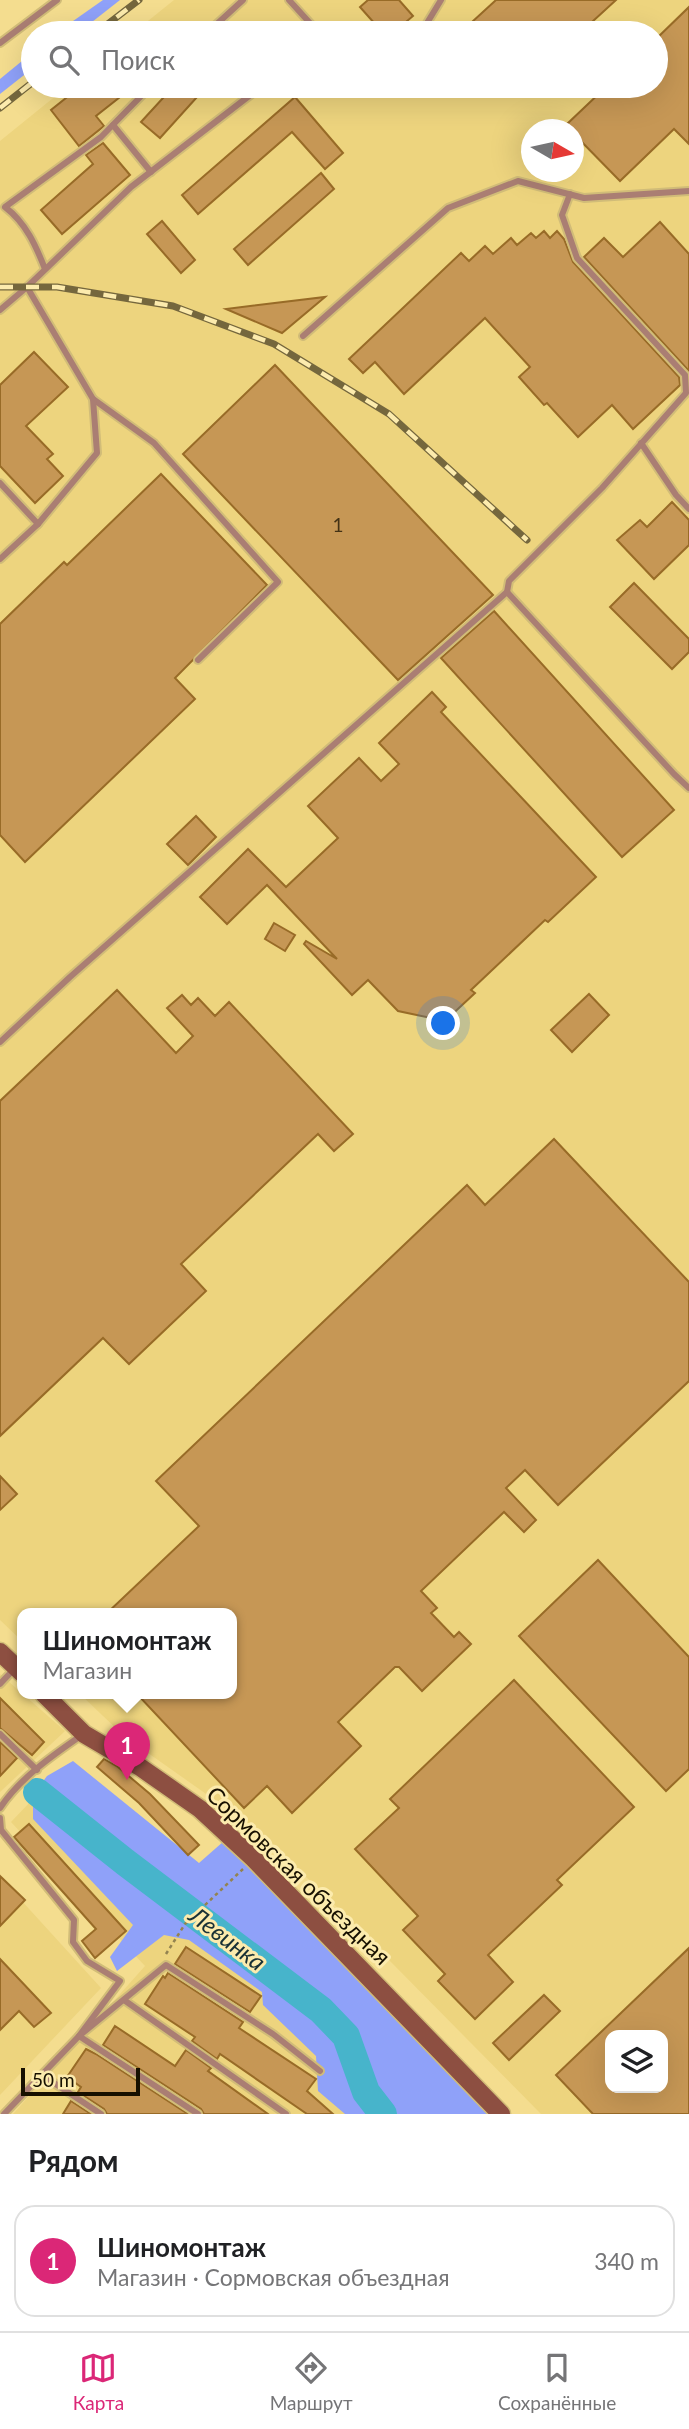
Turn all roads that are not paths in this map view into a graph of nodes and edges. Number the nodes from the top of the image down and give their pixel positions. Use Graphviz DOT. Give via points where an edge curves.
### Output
graph roads {
  1 [pos="57,0"];
  2 [pos="243,0"];
  3 [pos="289,0"];
  4 [pos="429,0"];
  5 [pos="441,0"];
  6 [pos="436,8"];
  7 [pos="29,21"];
  8 [pos="220,21"];
  9 [pos="308,21"];
  10 [pos="428,21"];
  11 [pos="21,27"];
  12 [pos="0,43"];
  13 [pos="139,98"];
  14 [pos="247,98"];
  15 [pos="113,125"];
  16 [pos="151,172"];
  17 [pos="689,191"];
  18 [pos="570,194"];
  19 [pos="45,270"];
  20 [pos="27,287"];
  21 [pos="0,310"];
  22 [pos="303,336"];
  23 [pos="93,399"];
  24 [pos="642,443"];
  25 [pos="0,483"];
  26 [pos="689,509"];
  27 [pos="38,524"];
  28 [pos="0,559"];
  29 [pos="507,593"];
  30 [pos="198,660"];
  31 [pos="689,788"];
  32 [pos="0,1042"];
  33 [pos="0,1652"];
  34 [pos="17,1668"];
  35 [pos="17,1671"];
  36 [pos="0,1684"];
  37 [pos="49,1699"];
  38 [pos="0,1734"];
  39 [pos="84,1734"];
  40 [pos="37,1770"];
  41 [pos="0,1808"];
  42 [pos="0,1818"];
  43 [pos="124,2000"];
  44 [pos="79,2036"];
  45 [pos="320,2071"];
  46 [pos="42,2075"];
  47 [pos="11,2107"];
  48 [pos="4,2114"];
  49 [pos="19,2114"];
  50 [pos="101,2114"];
  51 [pos="198,2114"];
  52 [pos="286,2114"];
  53 [pos="501,2114"];
  1 -- 7 [label="lane"];
  2 -- 8 [label="lane"];
  3 -- 9 [label="lane"];
  4 -- 6 [label="lane"];
  5 -- 6 [label="lane"];
  6 -- 10 [label="lane"];
  11 -- 12 [label="lane"];
  13 -- 15 [label="lane"];
  14 -- 16 [label="lane"];
  15 -- 16 [label="lane"];
  15 -- 19 [label="lane" via="5,207 34,241"];
  16 -- 19 [label="lane"];
  17 -- 18 [label="lane" via="584,198"];
  18 -- 22 [label="lane" via="519,181 448,208"];
  18 -- 24 [label="lane" via="562,215 577,258 685,375 686,393"];
  19 -- 20 [label="lane"];
  20 -- 21 [label="lane"];
  20 -- 23 [label="lane"];
  23 -- 27 [label="lane" via="97,453"];
  23 -- 30 [label="lane" via="154,443 278,582"];
  24 -- 26 [label="lane"];
  24 -- 29 [label="lane" via="509,581"];
  25 -- 27 [label="lane"];
  27 -- 28 [label="lane"];
  29 -- 31 [label="lane"];
  29 -- 32 [label="lane"];
  33 -- 34 [label="street"];
  35 -- 36 [label="lane"];
  37 -- 39 [label="street, Сормовская объездная"];
  38 -- 40 [label="lane"];
  39 -- 40 [label="lane"];
  39 -- 53 [label="street, Сормовская объездная" via="200,1809"];
  40 -- 41 [label="lane" via="11,1791"];
  42 -- 44 [label="lane" via="1,1830 74,1920 73,1942 87,1961 120,1981"];
  43 -- 44 [label="lane"];
  43 -- 45 [label="lane" via="166,1965 273,2034"];
  43 -- 52 [label="lane"];
  44 -- 46 [label="lane"];
  44 -- 51 [label="lane"];
  46 -- 47 [label="lane"];
  46 -- 50 [label="lane"];
  47 -- 48 [label="lane"];
  47 -- 49 [label="lane"];
}
